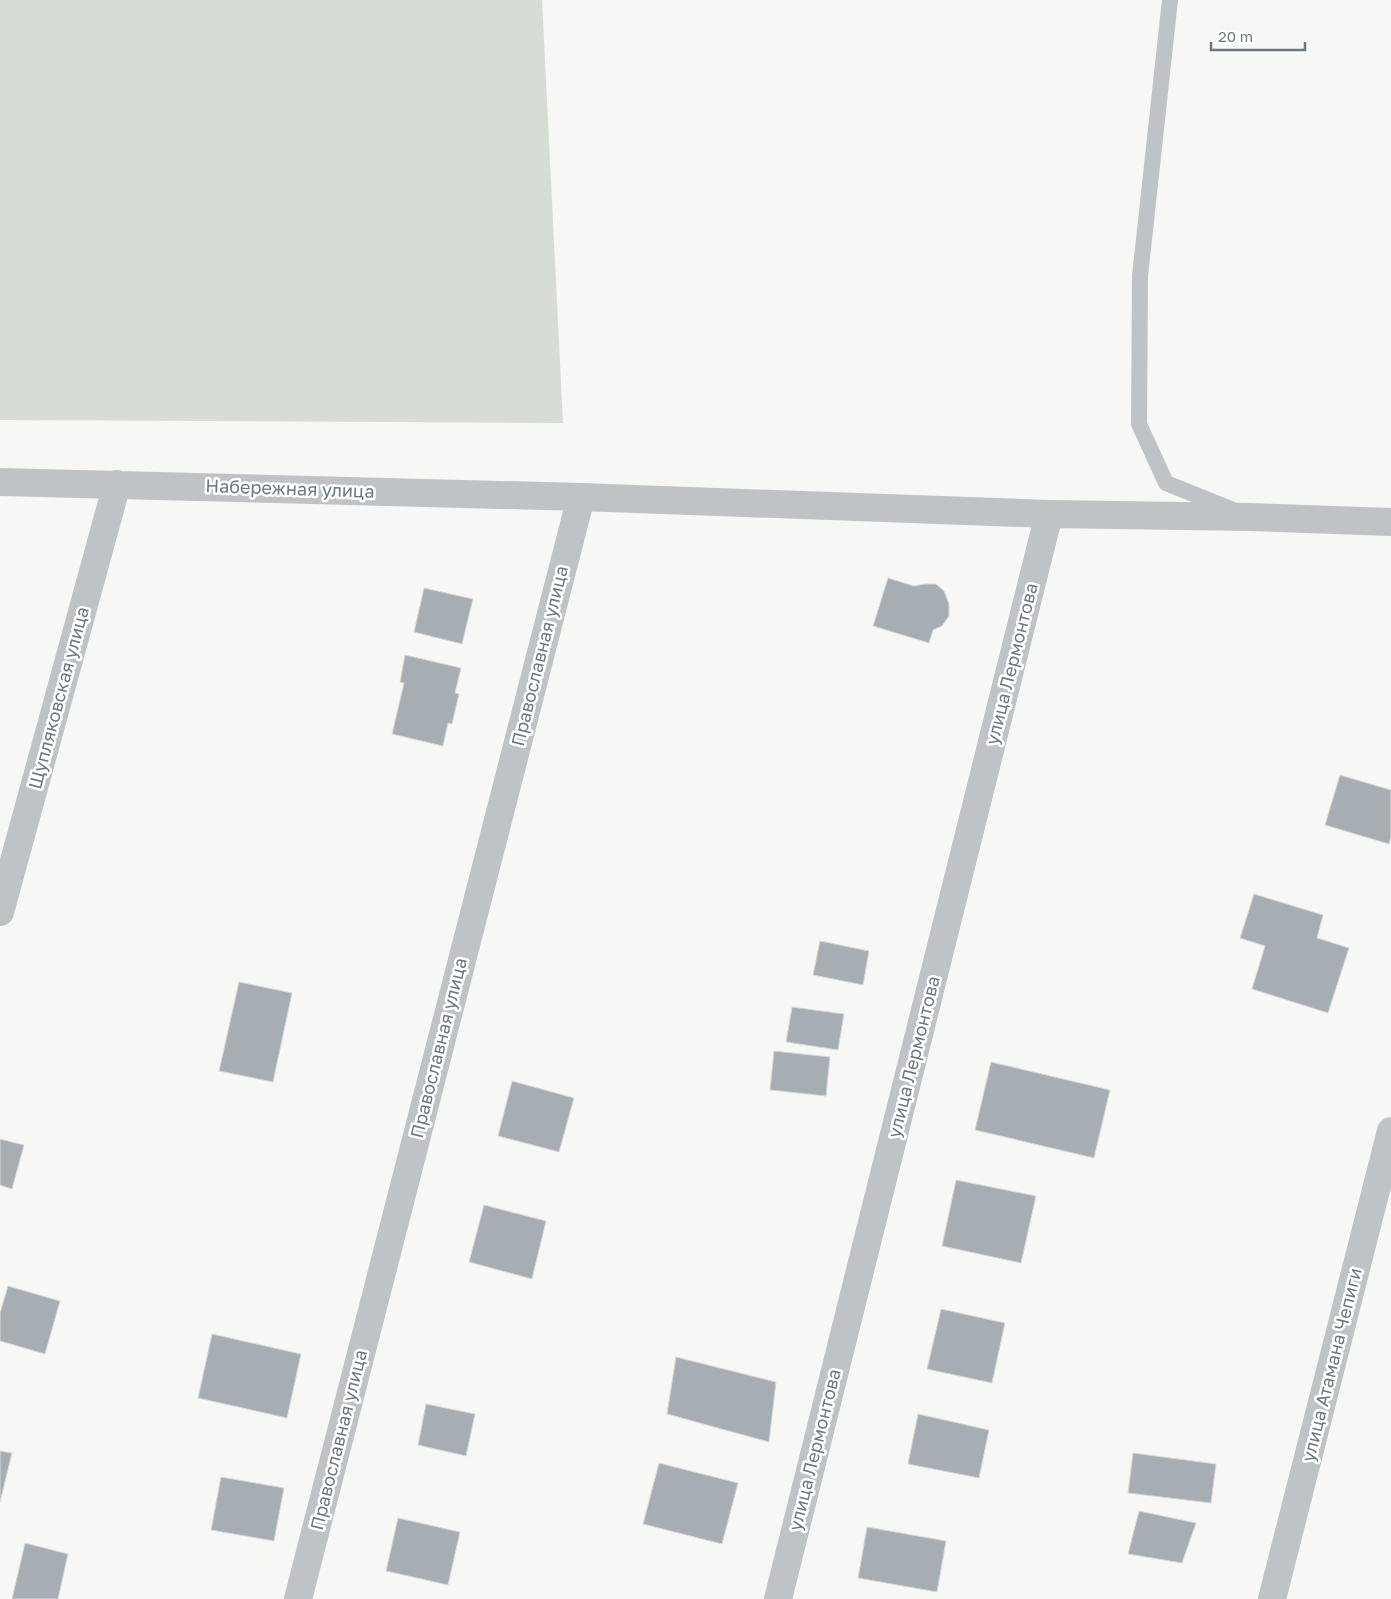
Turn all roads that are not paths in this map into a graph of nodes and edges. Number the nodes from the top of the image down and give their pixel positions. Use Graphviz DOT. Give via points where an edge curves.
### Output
graph roads {
  1 [pos="1170,0"];
  2 [pos="0,482"];
  3 [pos="117,484"];
  4 [pos="581,497"];
  5 [pos="1049,514"];
  6 [pos="1249,517"];
  7 [pos="1391,522"];
  8 [pos="0,912"];
  9 [pos="1391,1131"];
  10 [pos="298,1599"];
  11 [pos="778,1599"];
  12 [pos="1272,1599"];
  1 -- 6 [label="lane" via="1140,276 1139,424 1166,483"];
  2 -- 3 [label="street, Набережная улица"];
  3 -- 4 [label="street, Набережная улица"];
  3 -- 8 [label="street, Щупляковская улица"];
  4 -- 5 [label="street, Набережная улица"];
  4 -- 10 [label="street, Православная улица"];
  5 -- 6 [label="street, Набережная улица"];
  5 -- 11 [label="street, улица Лермонтова"];
  6 -- 7 [label="street, Набережная улица"];
  9 -- 12 [label="street, улица Атамана Чепиги"];
}
